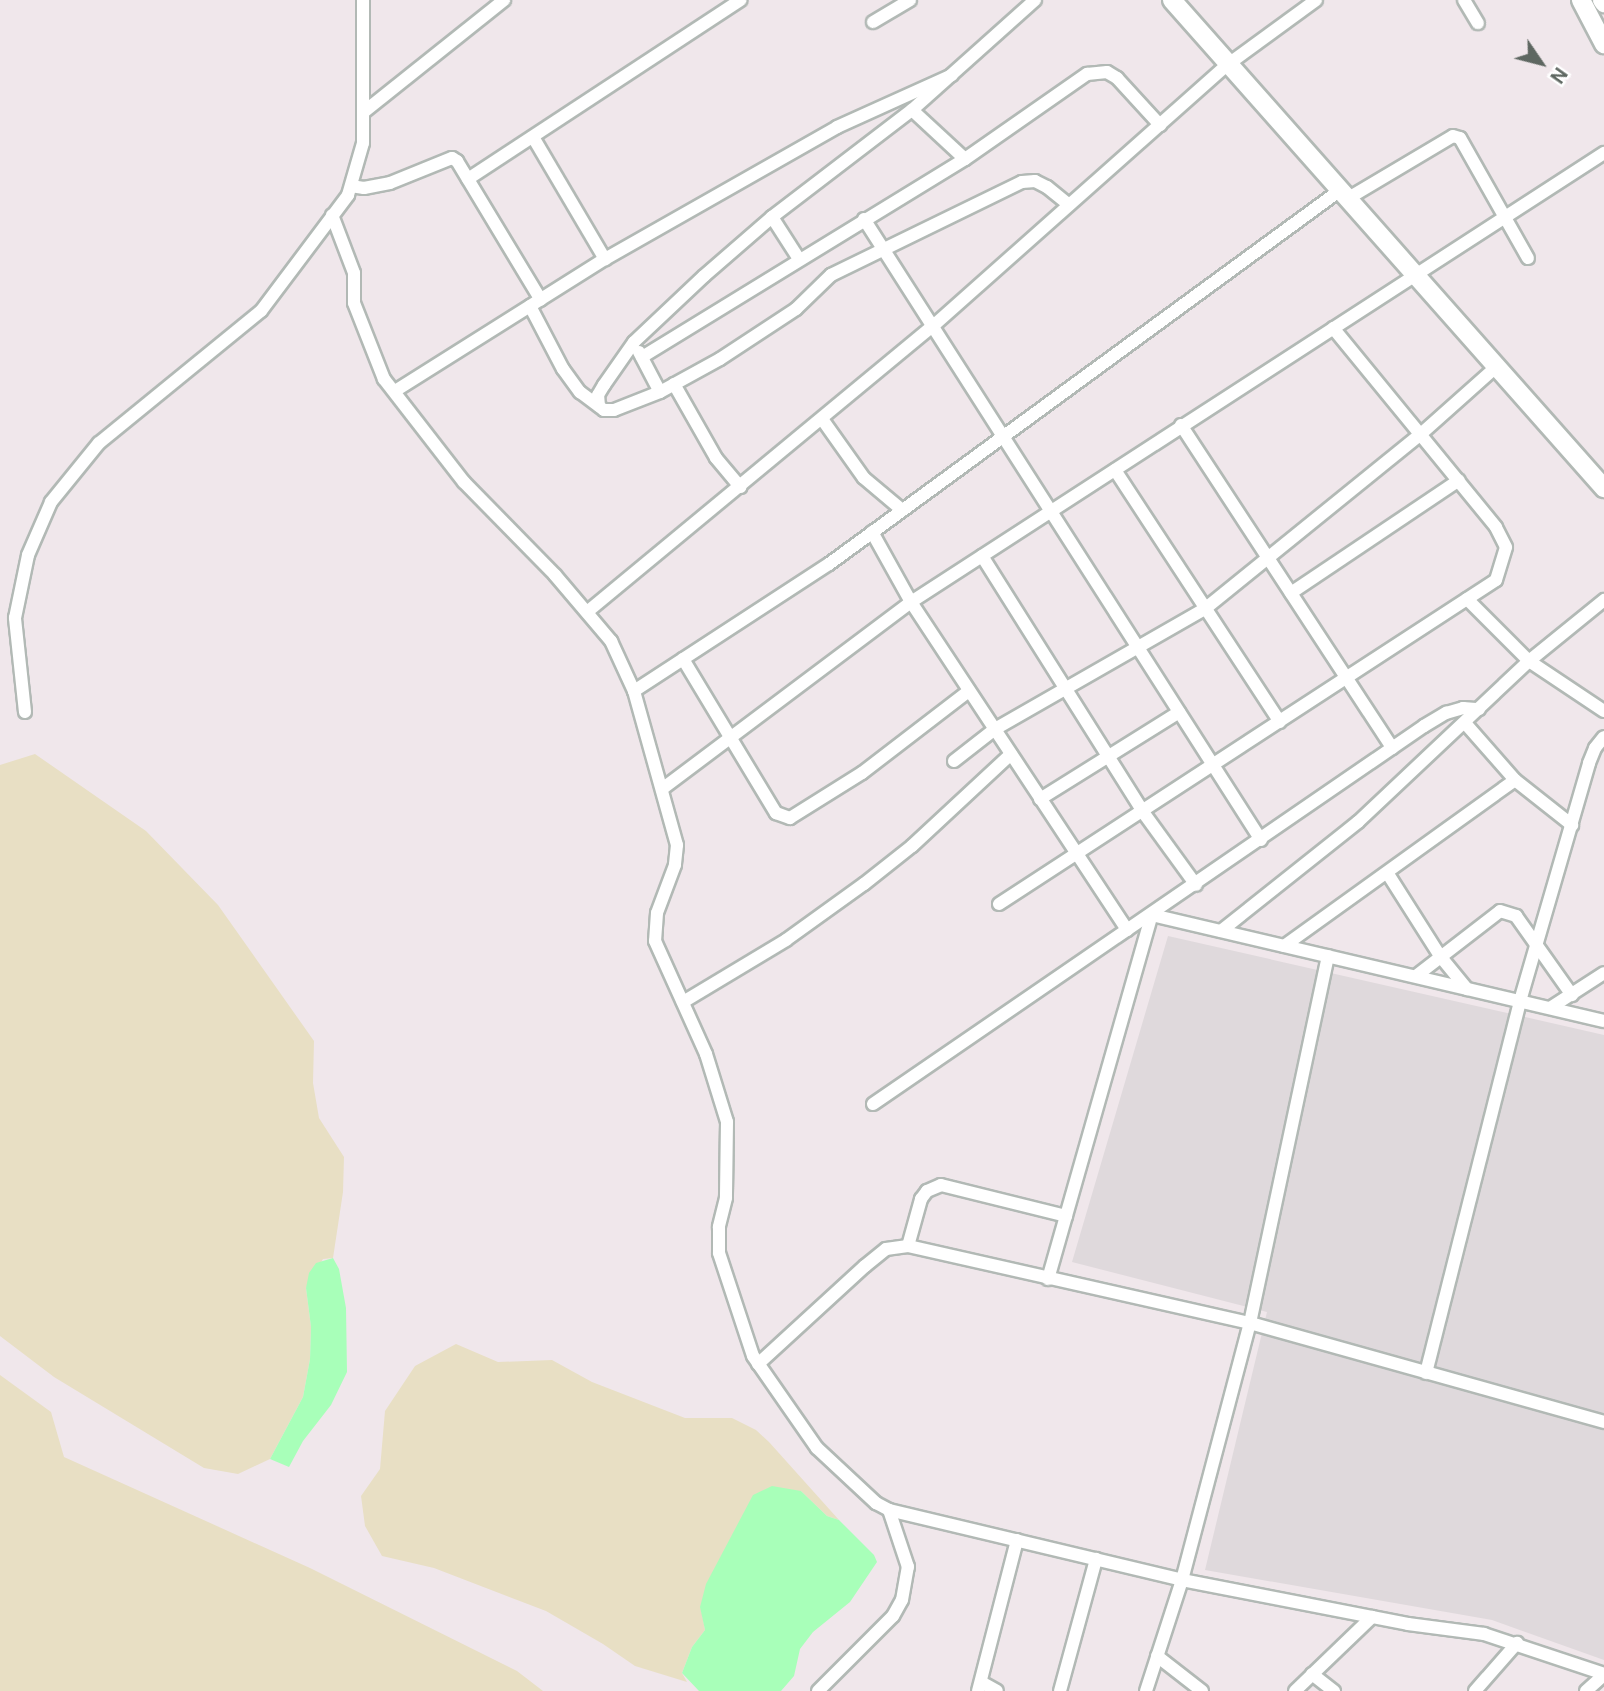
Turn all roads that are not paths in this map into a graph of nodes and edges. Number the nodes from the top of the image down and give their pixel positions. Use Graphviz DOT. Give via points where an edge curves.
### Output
graph roads {
  1 [pos="363,0"];
  2 [pos="504,0"];
  3 [pos="740,0"];
  4 [pos="910,0"];
  5 [pos="1035,0"];
  6 [pos="1316,0"];
  7 [pos="1464,0"];
  8 [pos="1581,0"];
  9 [pos="1176,1"];
  10 [pos="873,22"];
  11 [pos="1478,23"];
  12 [pos="1604,44"];
  13 [pos="1227,65"];
  14 [pos="951,75"];
  15 [pos="912,110"];
  16 [pos="365,111"];
  17 [pos="1160,125"];
  18 [pos="533,137"];
  19 [pos="1604,153"];
  20 [pos="965,159"];
  21 [pos="468,179"];
  22 [pos="351,186"];
  23 [pos="1343,195"];
  24 [pos="1069,205"];
  25 [pos="332,215"];
  26 [pos="1504,216"];
  27 [pos="772,217"];
  28 [pos="864,219"];
  29 [pos="883,249"];
  30 [pos="1528,258"];
  31 [pos="605,259"];
  32 [pos="799,259"];
  33 [pos="1415,275"];
  34 [pos="535,303"];
  35 [pos="933,326"];
  36 [pos="1333,328"];
  37 [pos="634,342"];
  38 [pos="642,357"];
  39 [pos="1496,367"];
  40 [pos="674,384"];
  41 [pos="395,391"];
  42 [pos="660,392"];
  43 [pos="599,405"];
  44 [pos="822,419"];
  45 [pos="1181,425"];
  46 [pos="1422,433"];
  47 [pos="1004,436"];
  48 [pos="1115,470"];
  49 [pos="1459,480"];
  50 [pos="740,487"];
  51 [pos="1604,488"];
  52 [pos="902,510"];
  53 [pos="1051,512"];
  54 [pos="872,532"];
  55 [pos="982,556"];
  56 [pos="1268,558"];
  57 [pos="1291,593"];
  58 [pos="1467,599"];
  59 [pos="1604,600"];
  60 [pos="911,602"];
  61 [pos="1206,608"];
  62 [pos="587,612"];
  63 [pos="1137,648"];
  64 [pos="683,659"];
  65 [pos="1529,661"];
  66 [pos="1347,678"];
  67 [pos="1066,687"];
  68 [pos="634,691"];
  69 [pos="970,691"];
  70 [pos="1479,709"];
  71 [pos="1604,711"];
  72 [pos="25,712"];
  73 [pos="1179,712"];
  74 [pos="1280,722"];
  75 [pos="1465,723"];
  76 [pos="995,729"];
  77 [pos="732,736"];
  78 [pos="1604,737"];
  79 [pos="1392,748"];
  80 [pos="1011,754"];
  81 [pos="1109,756"];
  82 [pos="954,761"];
  83 [pos="1213,766"];
  84 [pos="1515,780"];
  85 [pos="662,789"];
  86 [pos="1040,799"];
  87 [pos="1143,812"];
  88 [pos="1572,825"];
  89 [pos="1261,840"];
  90 [pos="1077,855"];
  91 [pos="1388,874"];
  92 [pos="1196,885"];
  93 [pos="999,904"];
  94 [pos="1152,915"];
  95 [pos="1127,930"];
  96 [pos="1221,931"];
  97 [pos="1284,946"];
  98 [pos="1536,946"];
  99 [pos="1328,956"];
  100 [pos="1440,956"];
  101 [pos="1604,972"];
  102 [pos="1416,976"];
  103 [pos="1467,989"];
  104 [pos="1572,995"];
  105 [pos="1520,1001"];
  106 [pos="683,1002"];
  107 [pos="1550,1008"];
  108 [pos="1604,1021"];
  109 [pos="873,1104"];
  110 [pos="1066,1216"];
  111 [pos="908,1246"];
  112 [pos="1048,1279"];
  113 [pos="1250,1324"];
  114 [pos="758,1364"];
  115 [pos="1426,1373"];
  116 [pos="1604,1422"];
  117 [pos="889,1510"];
  118 [pos="1017,1540"];
  119 [pos="1096,1559"];
  120 [pos="1182,1580"];
  121 [pos="1372,1617"];
  122 [pos="1517,1643"];
  123 [pos="1157,1656"];
  124 [pos="1312,1674"];
  125 [pos="1604,1674"];
  126 [pos="979,1687"];
  127 [pos="818,1691"];
  128 [pos="998,1691"];
  129 [pos="1060,1691"];
  130 [pos="1146,1691"];
  131 [pos="1202,1691"];
  132 [pos="1295,1691"];
  133 [pos="1334,1691"];
  134 [pos="1475,1691"];
  135 [pos="1586,1691"];
  1 -- 16 [label="street"];
  2 -- 16 [label="street"];
  3 -- 18 [label="street"];
  4 -- 10 [label="street"];
  5 -- 14 [label="street"];
  6 -- 13 [label="street"];
  7 -- 11 [label="street"];
  8 -- 12 [label="street"];
  9 -- 13 [label="street"];
  13 -- 17 [label="street"];
  13 -- 23 [label="street"];
  14 -- 15 [label="street"];
  14 -- 31 [label="street" via="837,127"];
  15 -- 20 [label="street"];
  15 -- 27 [label="street"];
  16 -- 22 [label="street" via="363,143"];
  17 -- 20 [label="street" via="1117,78 1107,72 1087,74"];
  17 -- 24 [label="street"];
  18 -- 21 [label="street"];
  18 -- 31 [label="street"];
  19 -- 26 [label="street"];
  20 -- 28 [label="street"];
  21 -- 22 [label="street" via="452,158 390,183"];
  21 -- 34 [label="street"];
  22 -- 25 [label="street"];
  23 -- 26 [label="street" via="1453,136 1464,141"];
  23 -- 33 [label="street"];
  23 -- 47 [label="street"];
  24 -- 29 [label="street" via="1035,181 1022,182"];
  24 -- 35 [label="street"];
  25 -- 41 [label="street" via="354,273 354,303 384,379"];
  25 -- 72 [label="street" via="261,311 99,443 51,502 28,555 15,618"];
  26 -- 30 [label="street"];
  26 -- 33 [label="street"];
  27 -- 32 [label="street"];
  27 -- 37 [label="street"];
  28 -- 29 [label="street"];
  28 -- 32 [label="street"];
  29 -- 35 [label="street"];
  29 -- 40 [label="street" via="831,275 796,309"];
  31 -- 34 [label="street"];
  32 -- 38 [label="street"];
  33 -- 36 [label="street"];
  33 -- 39 [label="street"];
  34 -- 41 [label="street"];
  34 -- 43 [label="street" via="563,369 580,392"];
  35 -- 44 [label="street"];
  35 -- 47 [label="street"];
  36 -- 45 [label="street"];
  36 -- 46 [label="street"];
  37 -- 38 [label="street"];
  37 -- 43 [label="street" via="598,395"];
  38 -- 42 [label="street"];
  39 -- 46 [label="street"];
  39 -- 51 [label="street"];
  40 -- 42 [label="street"];
  40 -- 50 [label="street" via="716,458"];
  41 -- 62 [label="street" via="464,482"];
  42 -- 43 [label="street" via="614,410"];
  44 -- 50 [label="street"];
  44 -- 52 [label="street" via="864,478"];
  45 -- 48 [label="street"];
  45 -- 56 [label="street"];
  46 -- 49 [label="street"];
  46 -- 56 [label="street"];
  47 -- 52 [label="street"];
  47 -- 53 [label="street"];
  48 -- 53 [label="street"];
  48 -- 61 [label="street"];
  49 -- 57 [label="street"];
  49 -- 58 [label="street" via="1506,547 1496,580"];
  50 -- 62 [label="street"];
  52 -- 54 [label="street"];
  53 -- 55 [label="street"];
  53 -- 63 [label="street"];
  54 -- 60 [label="street"];
  54 -- 64 [label="street"];
  55 -- 60 [label="street"];
  55 -- 67 [label="street"];
  56 -- 57 [label="street"];
  56 -- 61 [label="street"];
  57 -- 66 [label="street"];
  58 -- 65 [label="street"];
  58 -- 66 [label="street"];
  59 -- 65 [label="street"];
  60 -- 69 [label="street"];
  60 -- 77 [label="street"];
  61 -- 63 [label="street"];
  61 -- 74 [label="street"];
  62 -- 68 [label="street" via="611,641"];
  63 -- 67 [label="street"];
  63 -- 73 [label="street"];
  64 -- 68 [label="street"];
  64 -- 77 [label="street"];
  65 -- 70 [label="street"];
  65 -- 71 [label="street"];
  66 -- 74 [label="street"];
  66 -- 79 [label="street"];
  67 -- 76 [label="street"];
  67 -- 81 [label="street"];
  68 -- 85 [label="street"];
  69 -- 76 [label="street"];
  69 -- 77 [label="street" via="862,773 790,818 776,813"];
  70 -- 75 [label="street"];
  70 -- 79 [label="street" via="1446,713"];
  73 -- 81 [label="street"];
  73 -- 83 [label="street"];
  74 -- 83 [label="street"];
  75 -- 84 [label="street"];
  75 -- 96 [label="street" via="1358,822"];
  76 -- 80 [label="street"];
  76 -- 82 [label="street"];
  77 -- 85 [label="street"];
  78 -- 88 [label="street" via="1595,748"];
  79 -- 89 [label="street"];
  80 -- 86 [label="street"];
  80 -- 106 [label="street" via="912,846 863,884 786,940"];
  81 -- 86 [label="street"];
  81 -- 87 [label="street"];
  83 -- 87 [label="street"];
  83 -- 89 [label="street"];
  84 -- 88 [label="street"];
  84 -- 91 [label="street"];
  85 -- 106 [label="street" via="677,845 675,865 657,913 655,941"];
  86 -- 90 [label="street"];
  87 -- 90 [label="street"];
  87 -- 92 [label="street"];
  88 -- 98 [label="street"];
  89 -- 92 [label="street"];
  90 -- 93 [label="street"];
  90 -- 95 [label="street"];
  91 -- 97 [label="street"];
  91 -- 100 [label="street"];
  92 -- 94 [label="street"];
  94 -- 95 [label="street"];
  94 -- 96 [label="street"];
  94 -- 110 [label="street"];
  95 -- 109 [label="street"];
  96 -- 97 [label="street"];
  97 -- 99 [label="street"];
  98 -- 100 [label="street" via="1516,916 1500,911"];
  98 -- 104 [label="street"];
  98 -- 105 [label="street"];
  99 -- 102 [label="street"];
  99 -- 113 [label="street"];
  100 -- 102 [label="street"];
  100 -- 103 [label="street"];
  101 -- 104 [label="street"];
  102 -- 103 [label="street"];
  103 -- 105 [label="street"];
  104 -- 107 [label="street"];
  105 -- 107 [label="street"];
  105 -- 115 [label="street"];
  106 -- 114 [label="street" via="706,1054 727,1122 726,1198 719,1253"];
  107 -- 108 [label="street"];
  110 -- 111 [label="street" via="941,1185 921,1199"];
  110 -- 112 [label="street"];
  111 -- 112 [label="street"];
  111 -- 114 [label="street" via="886,1249"];
  112 -- 113 [label="street"];
  113 -- 115 [label="street"];
  113 -- 120 [label="street"];
  114 -- 117 [label="street" via="817,1448"];
  115 -- 116 [label="street"];
  117 -- 118 [label="street"];
  117 -- 127 [label="street" via="908,1567 902,1600 893,1616"];
  118 -- 119 [label="street"];
  118 -- 126 [label="street"];
  119 -- 120 [label="street"];
  119 -- 129 [label="street"];
  120 -- 121 [label="street"];
  120 -- 123 [label="street"];
  121 -- 122 [label="street"];
  121 -- 124 [label="street"];
  122 -- 125 [label="street"];
  122 -- 134 [label="street"];
  123 -- 130 [label="street"];
  123 -- 131 [label="street"];
  124 -- 132 [label="street"];
  124 -- 133 [label="street"];
  125 -- 135 [label="street"];
  126 -- 128 [label="street"];
}
